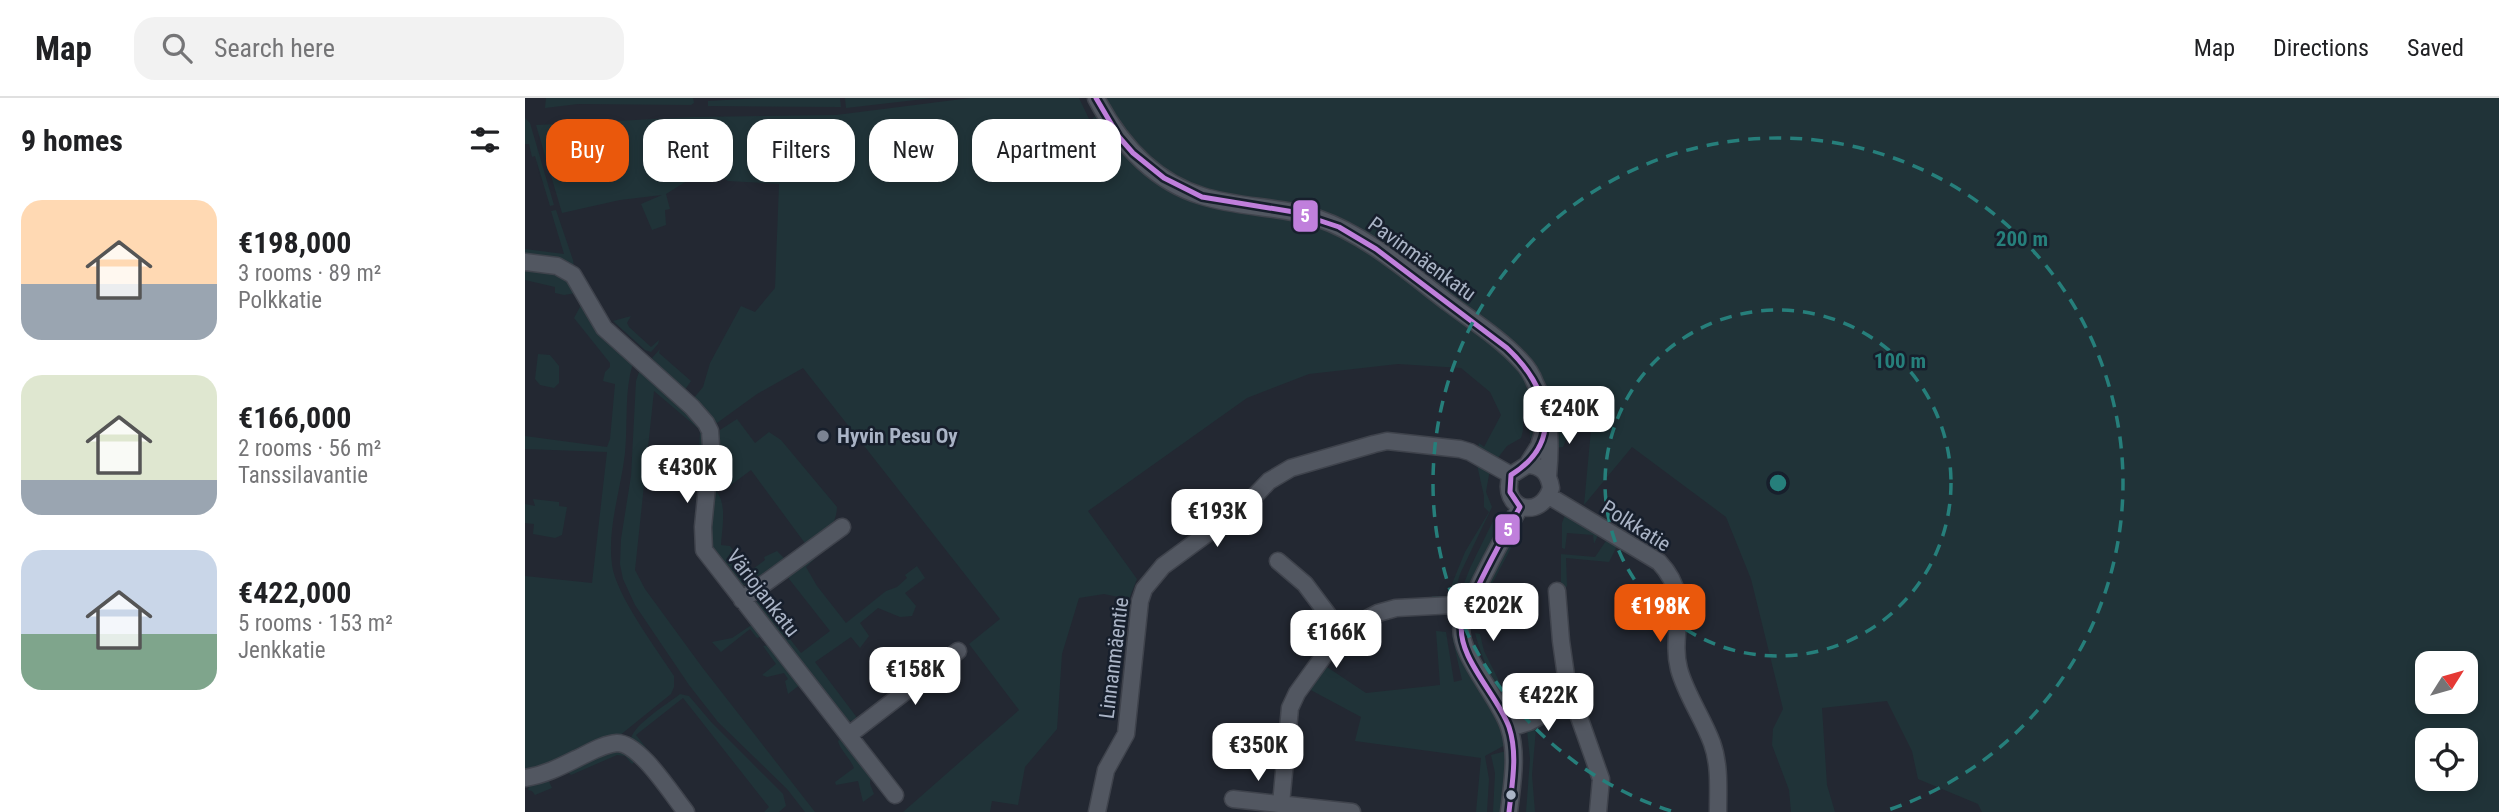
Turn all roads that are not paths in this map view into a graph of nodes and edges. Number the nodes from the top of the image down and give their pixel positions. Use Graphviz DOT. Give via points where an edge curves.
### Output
graph roads {
  1 [pos="1096,98"];
  2 [pos="525,262"];
  3 [pos="1546,423"];
  4 [pos="1527,465"];
  5 [pos="1511,475"];
  6 [pos="1548,476"];
  7 [pos="1549,496"];
  8 [pos="1520,507"];
  9 [pos="842,527"];
  10 [pos="1278,561"];
  11 [pos="1557,591"];
  12 [pos="742,600"];
  13 [pos="1468,608"];
  14 [pos="1341,632"];
  15 [pos="958,650"];
  16 [pos="1571,699"];
  17 [pos="1510,728"];
  18 [pos="849,735"];
  19 [pos="525,778"];
  20 [pos="895,795"];
  21 [pos="1233,800"];
  22 [pos="1281,804"];
  23 [pos="686,812"];
  24 [pos="1097,812"];
  25 [pos="1352,812"];
  26 [pos="1509,812"];
  27 [pos="1598,812"];
  28 [pos="1718,812"];
  1 -- 3 [label="street, Pavinmäenkatu" via="1119,137 1164,178 1202,197 1317,218 1376,249 1521,361 1541,395"];
  2 -- 12 [label="street, Väriojankatu" via="557,266 573,275 604,328 706,423 711,446 704,550"];
  3 -- 4 [label="street" via="1535,456"];
  3 -- 6 [label="street, Pavinmäenkatu" via="1551,432"];
  4 -- 5 [label="street"];
  4 -- 6 [label="street"];
  5 -- 8 [label="street" via="1508,488"];
  5 -- 24 [label="street, Linnanmäentie" via="1459,449 1387,441 1374,444 1280,474 1163,566 1140,601 1126,734 1106,770"];
  6 -- 7 [label="street"];
  7 -- 8 [label="street" via="1538,505"];
  7 -- 28 [label="street, Polkkatie" via="1667,570 1677,593 1678,666 1715,755"];
  8 -- 13 [label="street"];
  9 -- 12 [label="street"];
  10 -- 14 [label="street" via="1305,584"];
  11 -- 16 [label="street"];
  12 -- 18 [label="street, Väriojankatu"];
  13 -- 14 [label="street" via="1397,608"];
  13 -- 17 [label="street" via="1462,619 1462,640"];
  14 -- 22 [label="street" via="1290,708"];
  15 -- 18 [label="street"];
  16 -- 17 [label="street"];
  16 -- 27 [label="street" via="1601,779"];
  17 -- 26 [label="street" via="1514,760"];
  18 -- 20 [label="street, Väriojankatu"];
  19 -- 23 [label="street" via="619,743 639,753"];
  21 -- 22 [label="street"];
  22 -- 25 [label="street"];
}
